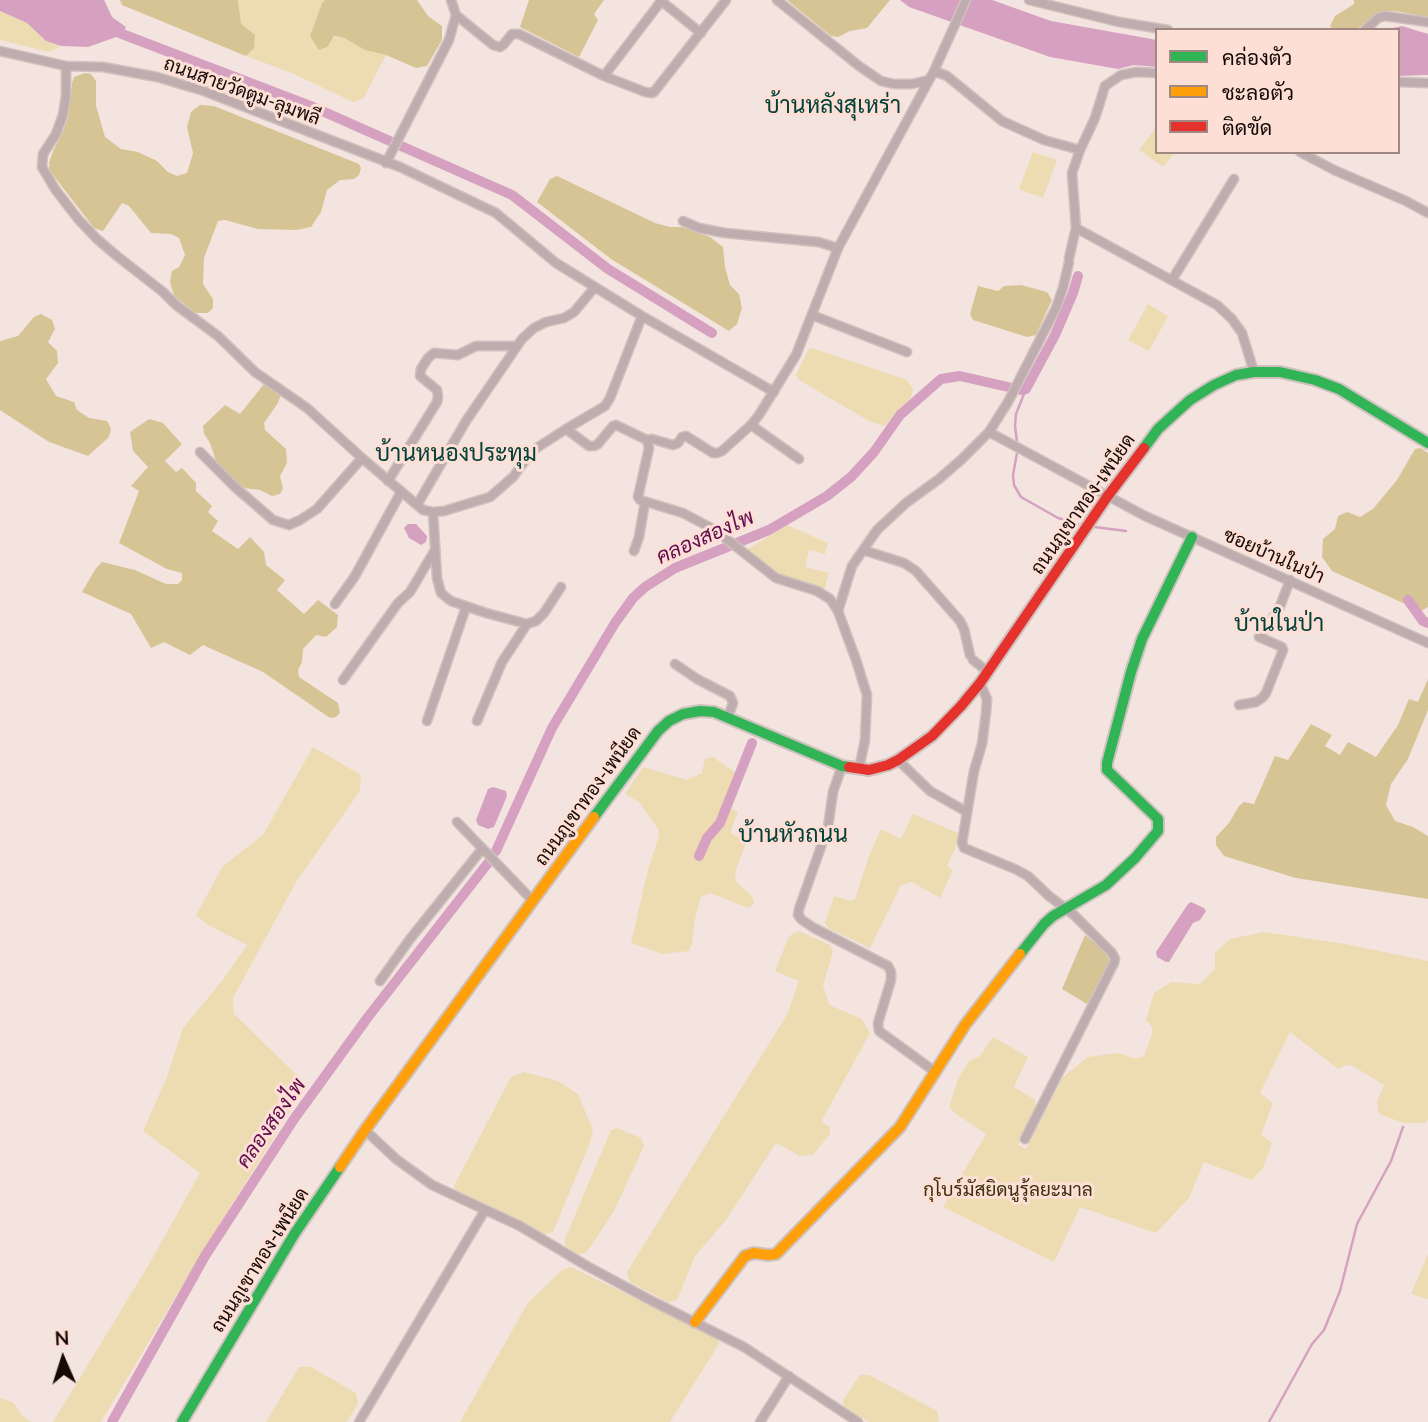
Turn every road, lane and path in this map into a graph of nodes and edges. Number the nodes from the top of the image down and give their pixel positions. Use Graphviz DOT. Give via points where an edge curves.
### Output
graph roads {
  1 [pos="451,0"];
  2 [pos="661,0"];
  3 [pos="726,0"];
  4 [pos="776,0"];
  5 [pos="966,0"];
  6 [pos="1029,0"];
  7 [pos="456,15"];
  8 [pos="1428,22"];
  9 [pos="1156,28"];
  10 [pos="1367,28"];
  11 [pos="701,33"];
  12 [pos="0,51"];
  13 [pos="66,66"];
  14 [pos="934,71"];
  15 [pos="1155,73"];
  16 [pos="604,76"];
  17 [pos="929,80"];
  18 [pos="1400,82"];
  19 [pos="1428,83"];
  20 [pos="1080,150"];
  21 [pos="1304,154"];
  22 [pos="388,159"];
  23 [pos="1234,179"];
  24 [pos="1428,213"];
  25 [pos="684,221"];
  26 [pos="1076,228"];
  27 [pos="838,248"];
  28 [pos="1172,280"];
  29 [pos="595,287"];
  30 [pos="813,315"];
  31 [pos="642,316"];
  32 [pos="516,346"];
  33 [pos="907,352"];
  34 [pos="1254,372"];
  35 [pos="774,392"];
  36 [pos="751,425"];
  37 [pos="566,429"];
  38 [pos="989,432"];
  39 [pos="647,440"];
  40 [pos="1428,443"];
  41 [pos="200,452"];
  42 [pos="362,458"];
  43 [pos="799,459"];
  44 [pos="388,481"];
  45 [pos="401,492"];
  46 [pos="1108,497"];
  47 [pos="645,502"];
  48 [pos="417,505"];
  49 [pos="433,512"];
  50 [pos="1192,537"];
  51 [pos="435,550"];
  52 [pos="863,550"];
  53 [pos="634,551"];
  54 [pos="1290,580"];
  55 [pos="561,587"];
  56 [pos="335,604"];
  57 [pos="466,607"];
  58 [pos="838,611"];
  59 [pos="527,624"];
  60 [pos="1428,643"];
  61 [pos="674,664"];
  62 [pos="988,672"];
  63 [pos="343,680"];
  64 [pos="980,683"];
  65 [pos="1239,705"];
  66 [pos="728,717"];
  67 [pos="427,721"];
  68 [pos="477,721"];
  69 [pos="898,760"];
  70 [pos="842,766"];
  71 [pos="859,769"];
  72 [pos="967,812"];
  73 [pos="457,822"];
  74 [pos="482,849"];
  75 [pos="533,901"];
  76 [pos="1066,909"];
  77 [pos="380,981"];
  78 [pos="934,1071"];
  79 [pos="365,1130"];
  80 [pos="1025,1139"];
  81 [pos="485,1210"];
  82 [pos="695,1322"];
  83 [pos="789,1376"];
  84 [pos="853,1421"];
  85 [pos="182,1422"];
  86 [pos="359,1422"];
  87 [pos="760,1422"];
  1 -- 7 [label="street"];
  2 -- 11 [label="street"];
  2 -- 16 [label="street"];
  3 -- 11 [label="street"];
  4 -- 17 [label="street" via="881,81 912,84"];
  5 -- 14 [label="street"];
  6 -- 9 [label="street"];
  7 -- 16 [label="street" via="493,46 500,47 512,34 519,34"];
  7 -- 22 [label="street" via="449,40"];
  8 -- 10 [label="street" via="1385,16"];
  11 -- 16 [label="street" via="654,92"];
  12 -- 13 [label="street, ถนนสายวัดตูม-ลุมพลี"];
  13 -- 22 [label="street, ถนนสายวัดตูม-ลุมพลี" via="129,70 204,91"];
  13 -- 42 [label="street" via="62,115 43,154 42,167 55,189 97,239 218,336 255,372 307,408"];
  14 -- 17 [label="street"];
  14 -- 20 [label="street" via="947,76 1002,121"];
  15 -- 20 [label="street" via="1121,75 1105,86"];
  17 -- 27 [label="street"];
  18 -- 19 [label="street"];
  20 -- 26 [label="street" via="1072,173"];
  21 -- 24 [label="street"];
  22 -- 29 [label="street, ถนนสายวัดตูม-ลุมพลี" via="496,213"];
  23 -- 28 [label="street"];
  25 -- 27 [label="street" via="712,231"];
  26 -- 28 [label="street"];
  26 -- 38 [label="street" via="1056,308"];
  27 -- 30 [label="street"];
  28 -- 34 [label="street" via="1217,305 1232,319 1242,333"];
  29 -- 31 [label="street, ถนนสายวัดตูม-ลุมพลี"];
  29 -- 32 [label="street" via="574,312 534,328"];
  30 -- 33 [label="street"];
  30 -- 35 [label="street"];
  31 -- 35 [label="street, ถนนสายวัดตูม-ลุมพลี"];
  31 -- 37 [label="street" via="605,406"];
  32 -- 44 [label="street" via="476,346 458,355 434,353 428,358 420,376 437,390 438,397"];
  32 -- 48 [label="street"];
  34 -- 40 [label="street, ถนนภูเขาทอง-เพนียด" via="1280,372 1339,389"];
  34 -- 46 [label="street, ถนนภูเขาทอง-เพนียด" via="1214,384 1190,400 1158,429"];
  35 -- 36 [label="street"];
  36 -- 39 [label="street" via="717,453 686,436 673,445"];
  36 -- 43 [label="street"];
  37 -- 39 [label="street" via="589,446 616,425"];
  37 -- 49 [label="street" via="532,452 490,497"];
  38 -- 46 [label="street, ซอยบ้านในป่า"];
  38 -- 52 [label="street" via="877,530"];
  39 -- 47 [label="street" via="638,497"];
  41 -- 42 [label="street" via="273,520 289,524 317,509"];
  42 -- 44 [label="street"];
  44 -- 45 [label="street"];
  45 -- 48 [label="street"];
  45 -- 56 [label="street"];
  46 -- 50 [label="street, ซอยบ้านในป่า"];
  46 -- 62 [label="street, ถนนภูเขาทอง-เพนียด"];
  47 -- 53 [label="street"];
  47 -- 58 [label="street" via="683,513 715,530 776,578 817,592 830,599"];
  48 -- 49 [label="street"];
  49 -- 51 [label="street"];
  50 -- 54 [label="street, ซอยบ้านในป่า"];
  50 -- 76 [label="street" via="1142,639 1107,763 1107,770 1158,820 1158,831 1106,885"];
  51 -- 57 [label="street" via="441,593"];
  51 -- 63 [label="street" via="410,592"];
  52 -- 58 [label="street" via="852,566"];
  52 -- 62 [label="street" via="916,571 960,621 972,657"];
  54 -- 60 [label="street, ซอยบ้านในป่า"];
  54 -- 65 [label="street" via="1279,609 1259,637 1283,650 1266,693 1256,702"];
  55 -- 59 [label="street" via="544,613"];
  57 -- 59 [label="street"];
  57 -- 67 [label="street"];
  58 -- 71 [label="street" via="867,695"];
  59 -- 68 [label="street" via="502,662"];
  61 -- 66 [label="street" via="730,696 733,702"];
  62 -- 64 [label="street, ถนนภูเขาทอง-เพนียด"];
  64 -- 69 [label="street, ถนนภูเขาทอง-เพนียด" via="932,736"];
  64 -- 72 [label="street" via="987,699 986,713"];
  66 -- 70 [label="street, ถนนภูเขาทอง-เพนียด"];
  66 -- 75 [label="street, ถนนภูเขาทอง-เพนียด" via="700,711 683,714 658,731"];
  69 -- 71 [label="street, ถนนภูเขาทอง-เพนียด"];
  69 -- 72 [label="street" via="930,791"];
  70 -- 71 [label="street, ถนนภูเขาทอง-เพนียด"];
  70 -- 78 [label="street" via="828,827 798,915 888,966 891,980 879,1031"];
  72 -- 76 [label="street" via="964,848 1028,876"];
  73 -- 74 [label="street"];
  74 -- 75 [label="street"];
  74 -- 77 [label="street"];
  75 -- 79 [label="street, ถนนภูเขาทอง-เพนียด"];
  76 -- 78 [label="street" via="1044,924"];
  76 -- 80 [label="street" via="1115,958"];
  78 -- 82 [label="street" via="900,1127 776,1254 746,1256"];
  79 -- 81 [label="street" via="432,1185"];
  79 -- 85 [label="street, ถนนภูเขาทอง-เพนียด" via="295,1233"];
  81 -- 82 [label="street"];
  81 -- 86 [label="street"];
  82 -- 83 [label="street" via="744,1346"];
  83 -- 84 [label="street"];
  83 -- 87 [label="street"];
}
